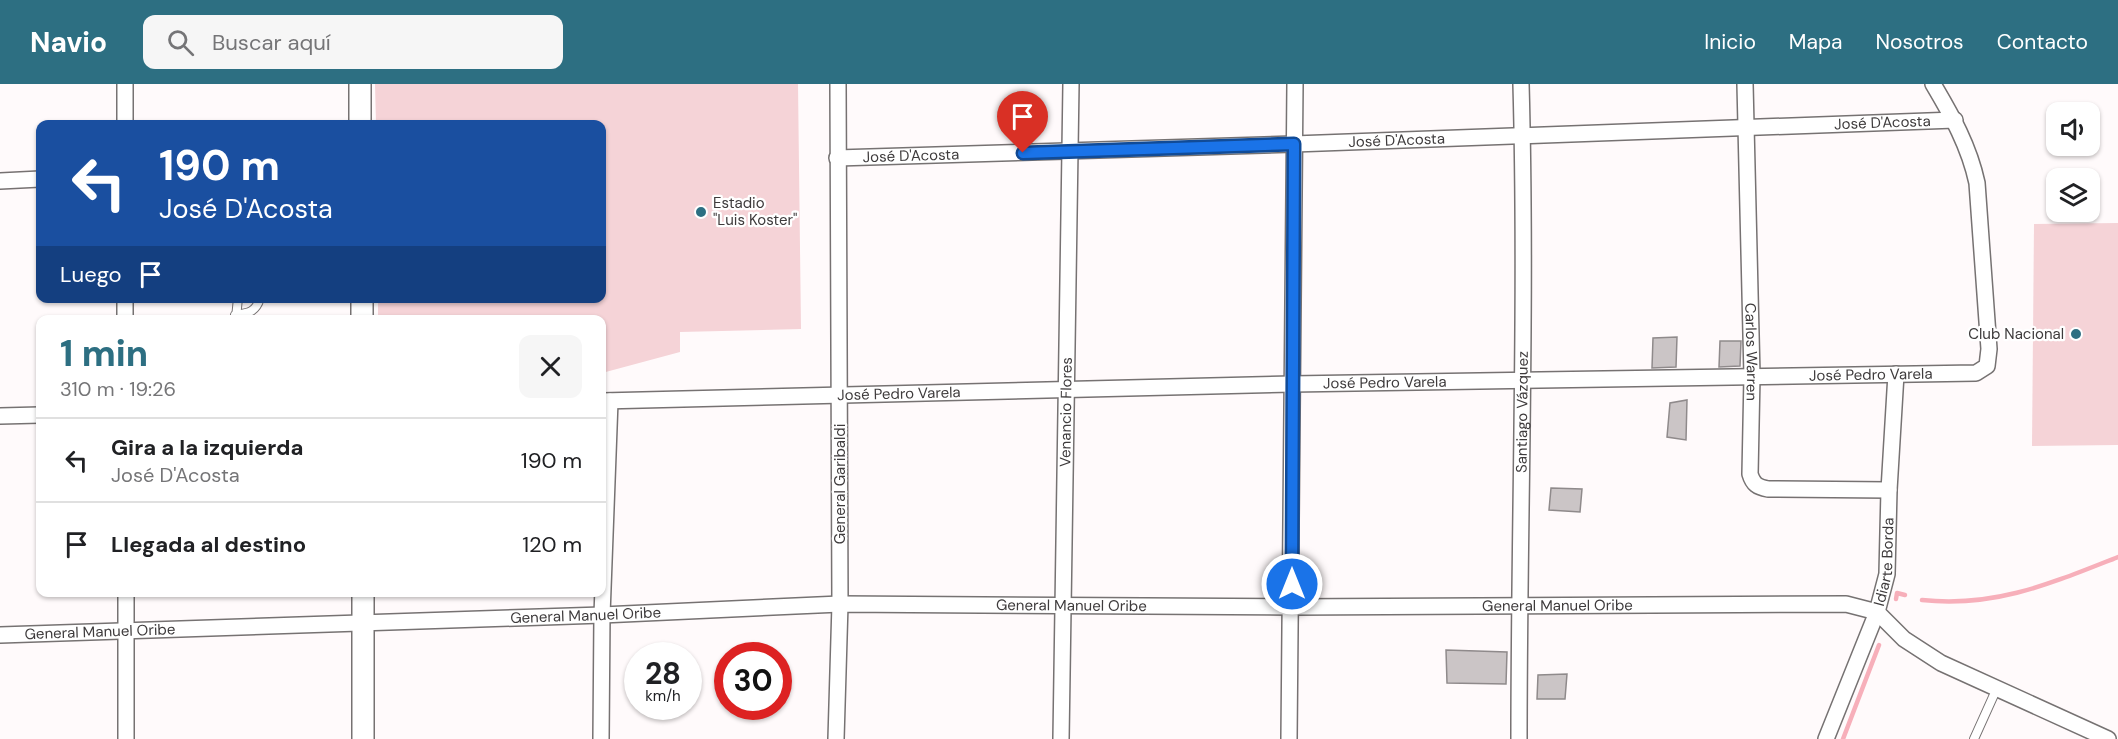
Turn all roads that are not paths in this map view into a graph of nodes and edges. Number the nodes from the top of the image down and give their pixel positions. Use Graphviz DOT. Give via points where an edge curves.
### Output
graph roads {
  1 [pos="124,84"];
  2 [pos="360,84"];
  3 [pos="838,84"];
  4 [pos="1071,84"];
  5 [pos="1295,84"];
  6 [pos="1521,84"];
  7 [pos="1745,84"];
  8 [pos="1933,84"];
  9 [pos="125,120"];
  10 [pos="360,120"];
  11 [pos="1955,120"];
  12 [pos="1746,128"];
  13 [pos="1522,135"];
  14 [pos="1294,144"];
  15 [pos="1069,151"];
  16 [pos="837,158"];
  17 [pos="36,179"];
  18 [pos="0,181"];
  19 [pos="259,303"];
  20 [pos="242,315"];
  21 [pos="1896,374"];
  22 [pos="1752,376"];
  23 [pos="1523,380"];
  24 [pos="1292,384"];
  25 [pos="1065,389"];
  26 [pos="840,395"];
  27 [pos="606,401"];
  28 [pos="36,415"];
  29 [pos="0,416"];
  30 [pos="1889,490"];
  31 [pos="126,597"];
  32 [pos="363,597"];
  33 [pos="602,597"];
  34 [pos="840,604"];
  35 [pos="1063,606"];
  36 [pos="1519,606"];
  37 [pos="1292,607"];
  38 [pos="1877,612"];
  39 [pos="602,615"];
  40 [pos="363,622"];
  41 [pos="127,631"];
  42 [pos="0,635"];
  43 [pos="1997,688"];
  44 [pos="126,739"];
  45 [pos="363,739"];
  46 [pos="601,739"];
  47 [pos="836,739"];
  48 [pos="1061,739"];
  49 [pos="1289,739"];
  50 [pos="1519,739"];
  51 [pos="1826,739"];
  52 [pos="1974,739"];
  53 [pos="2108,739"];
  1 -- 9 [label="street"];
  2 -- 10 [label="street"];
  3 -- 16 [label="street, General Garibaldi"];
  4 -- 15 [label="street, Venancio Flores"];
  5 -- 14 [label="street"];
  6 -- 13 [label="street, Santiago Vázquez"];
  7 -- 12 [label="street, Carlos Warren"];
  8 -- 11 [label="street"];
  11 -- 12 [label="street, José D'Acosta"];
  11 -- 21 [label="street, José Pedro Varela" via="1972,159 1977,183 1989,349 1986,366 1976,373"];
  12 -- 13 [label="street, José D'Acosta"];
  12 -- 22 [label="street, Carlos Warren"];
  13 -- 14 [label="street, José D'Acosta"];
  13 -- 23 [label="street, Santiago Vázquez"];
  14 -- 15 [label="street, José D'Acosta"];
  14 -- 24 [label="street"];
  15 -- 16 [label="street, José D'Acosta"];
  15 -- 25 [label="street, Venancio Flores"];
  16 -- 26 [label="street, General Garibaldi"];
  17 -- 18 [label="street"];
  19 -- 20 [label="lane" via="252,312"];
  21 -- 22 [label="street, José Pedro Varela"];
  21 -- 30 [label="street, Idiarte Borda"];
  22 -- 23 [label="street, José Pedro Varela"];
  22 -- 30 [label="street, Carlos Warren" via="1750,474 1755,485 1768,489"];
  23 -- 24 [label="street, José Pedro Varela"];
  23 -- 36 [label="street, Santiago Vázquez"];
  24 -- 25 [label="street, José Pedro Varela"];
  24 -- 37 [label="street"];
  25 -- 26 [label="street, José Pedro Varela"];
  25 -- 35 [label="street, Venancio Flores"];
  26 -- 27 [label="street, José Pedro Varela"];
  26 -- 34 [label="street, General Garibaldi"];
  28 -- 29 [label="street"];
  30 -- 38 [label="street, Idiarte Borda" via="1887,574"];
  31 -- 41 [label="street"];
  32 -- 40 [label="street"];
  33 -- 39 [label="street"];
  34 -- 35 [label="street, General Manuel Oribe"];
  34 -- 39 [label="street, General Manuel Oribe"];
  34 -- 47 [label="street, General Garibaldi"];
  35 -- 37 [label="street, General Manuel Oribe"];
  35 -- 48 [label="street, Venancio Flores"];
  36 -- 37 [label="street, General Manuel Oribe"];
  36 -- 38 [label="street, General Manuel Oribe" via="1846,604"];
  36 -- 50 [label="street, Santiago Vázquez"];
  37 -- 49 [label="street"];
  38 -- 43 [label="street" via="1915,647"];
  38 -- 51 [label="street, Idiarte Borda"];
  39 -- 40 [label="street, General Manuel Oribe"];
  39 -- 46 [label="street"];
  40 -- 41 [label="street, General Manuel Oribe"];
  40 -- 45 [label="street"];
  41 -- 42 [label="street, General Manuel Oribe"];
  41 -- 44 [label="street"];
  43 -- 52 [label="lane"];
  43 -- 53 [label="street"];
}
